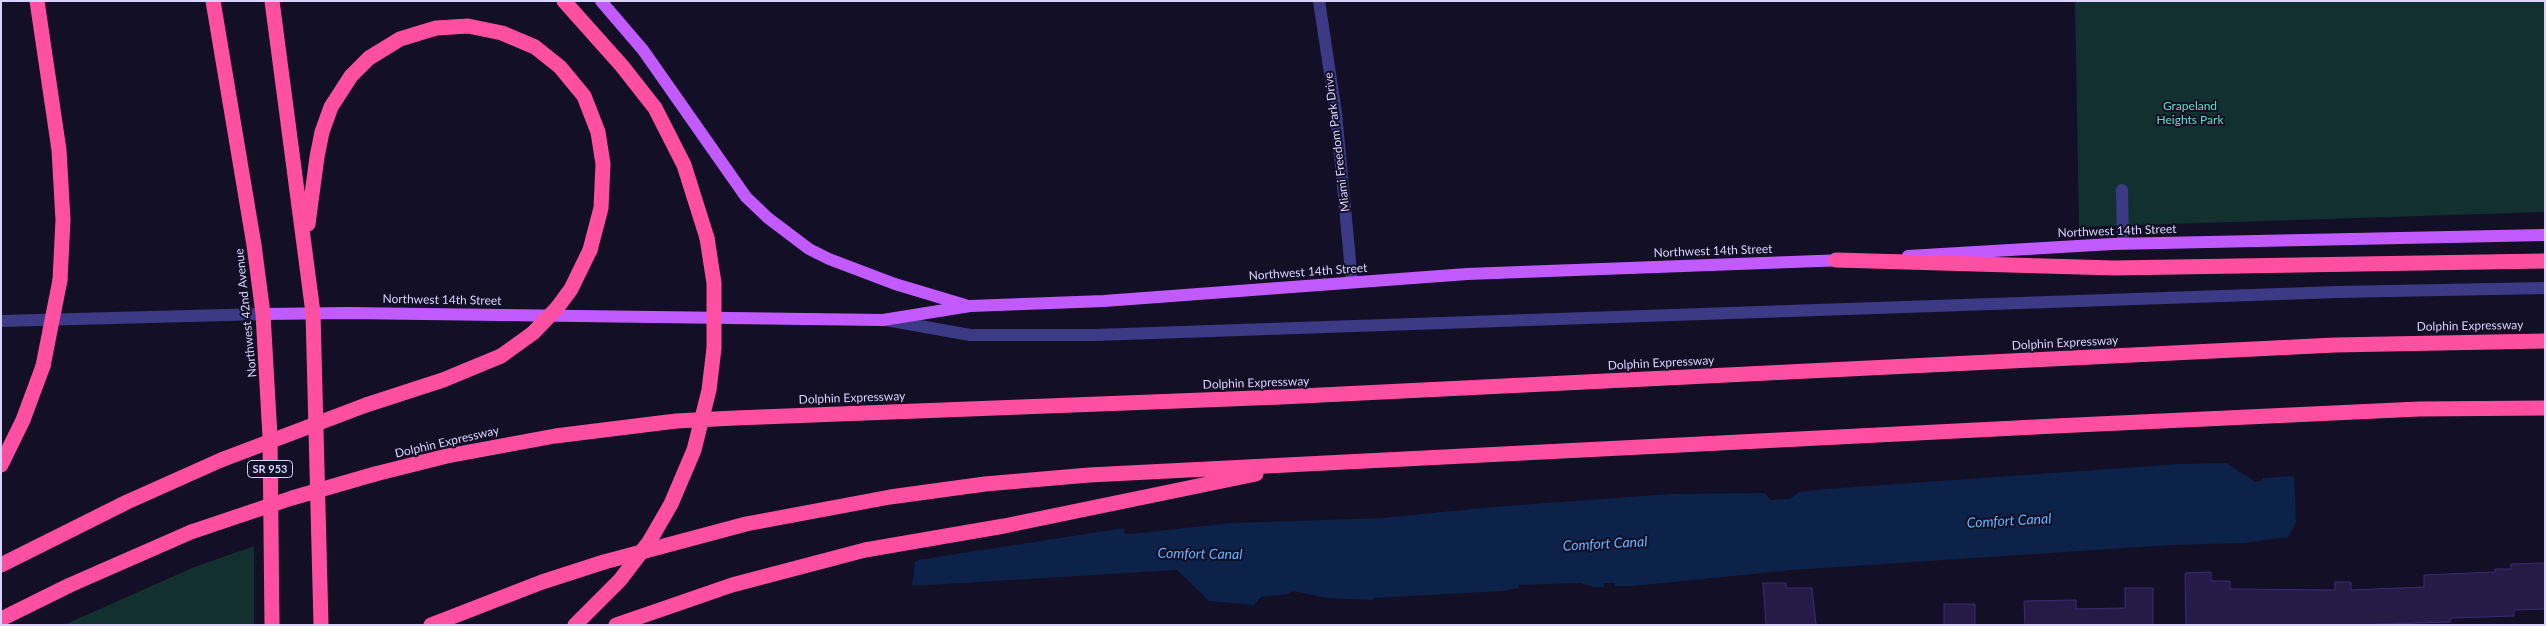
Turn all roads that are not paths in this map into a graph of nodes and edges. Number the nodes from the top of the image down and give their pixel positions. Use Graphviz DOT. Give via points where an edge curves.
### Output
graph roads {
  1 [pos="37,1"];
  2 [pos="208,1"];
  3 [pos="213,1"];
  4 [pos="272,1"];
  5 [pos="564,1"];
  6 [pos="601,1"];
  7 [pos="1319,1"];
  8 [pos="217,29"];
  9 [pos="2122,190"];
  10 [pos="2545,235"];
  11 [pos="2124,243"];
  12 [pos="305,246"];
  13 [pos="1836,260"];
  14 [pos="2545,261"];
  15 [pos="1352,282"];
  16 [pos="2545,288"];
  17 [pos="970,306"];
  18 [pos="313,313"];
  19 [pos="263,314"];
  20 [pos="1,320"];
  21 [pos="883,320"];
  22 [pos="2545,341"];
  23 [pos="2545,408"];
  24 [pos="1302,464"];
  25 [pos="1,466"];
  26 [pos="1,565"];
  27 [pos="1,619"];
  28 [pos="272,625"];
  29 [pos="321,625"];
  30 [pos="431,625"];
  31 [pos="575,625"];
  32 [pos="616,625"];
  1 -- 25 [label="highway, bridge" via="59,150 63,220 60,280 43,366 24,420"];
  2 -- 8 [label="highway"];
  3 -- 8 [label="highway, Northwest 42nd Avenue / SR 953"];
  4 -- 12 [label="highway"];
  5 -- 31 [label="highway, bridge" via="655,108 684,165 707,238 714,283 714,348 709,390 691,459 649,542 620,580"];
  6 -- 17 [label="main road" via="643,50 746,197 768,218 809,249 829,259 895,284"];
  7 -- 15 [label="street, Miami Freedom Park Drive" via="1336,113"];
  8 -- 19 [label="highway, Northwest 42nd Avenue / SR 953"];
  9 -- 11 [label="street"];
  10 -- 11 [label="main road, Northwest 14th Street"];
  11 -- 13 [label="main road, Northwest 14th Street"];
  12 -- 18 [label="highway"];
  12 -- 26 [label="highway, bridge" via="319,145 332,107 344,85 369,58 400,38 422,30 459,26 489,29 535,47 560,67 584,96 598,132 603,164 601,208 590,250 571,289 533,334 501,356 443,380 221,460 127,502"];
  13 -- 14 [label="highway" via="2114,268"];
  13 -- 15 [label="main road, Northwest 14th Street" via="1467,274"];
  15 -- 17 [label="main road, Northwest 14th Street" via="1104,301"];
  16 -- 21 [label="street, Northwest 14th Street" via="2338,292 1095,335 970,335"];
  17 -- 21 [label="main road, Northwest 14th Street"];
  18 -- 19 [label="main road, Northwest 14th Street"];
  18 -- 21 [label="main road, Northwest 14th Street"];
  18 -- 29 [label="highway"];
  19 -- 20 [label="street, Northwest 14th Street"];
  19 -- 28 [label="highway, Northwest 42nd Avenue / SR 953" via="270,437"];
  22 -- 27 [label="highway, Dolphin Expressway, bridge" via="2336,345 1280,397 676,421 555,436 448,456 292,498 191,532"];
  23 -- 24 [label="highway" via="2342,412"];
  24 -- 30 [label="highway" via="1036,479 934,490 818,509 746,524 604,562"];
  24 -- 32 [label="highway" via="1004,526 865,550 732,585"];
}
